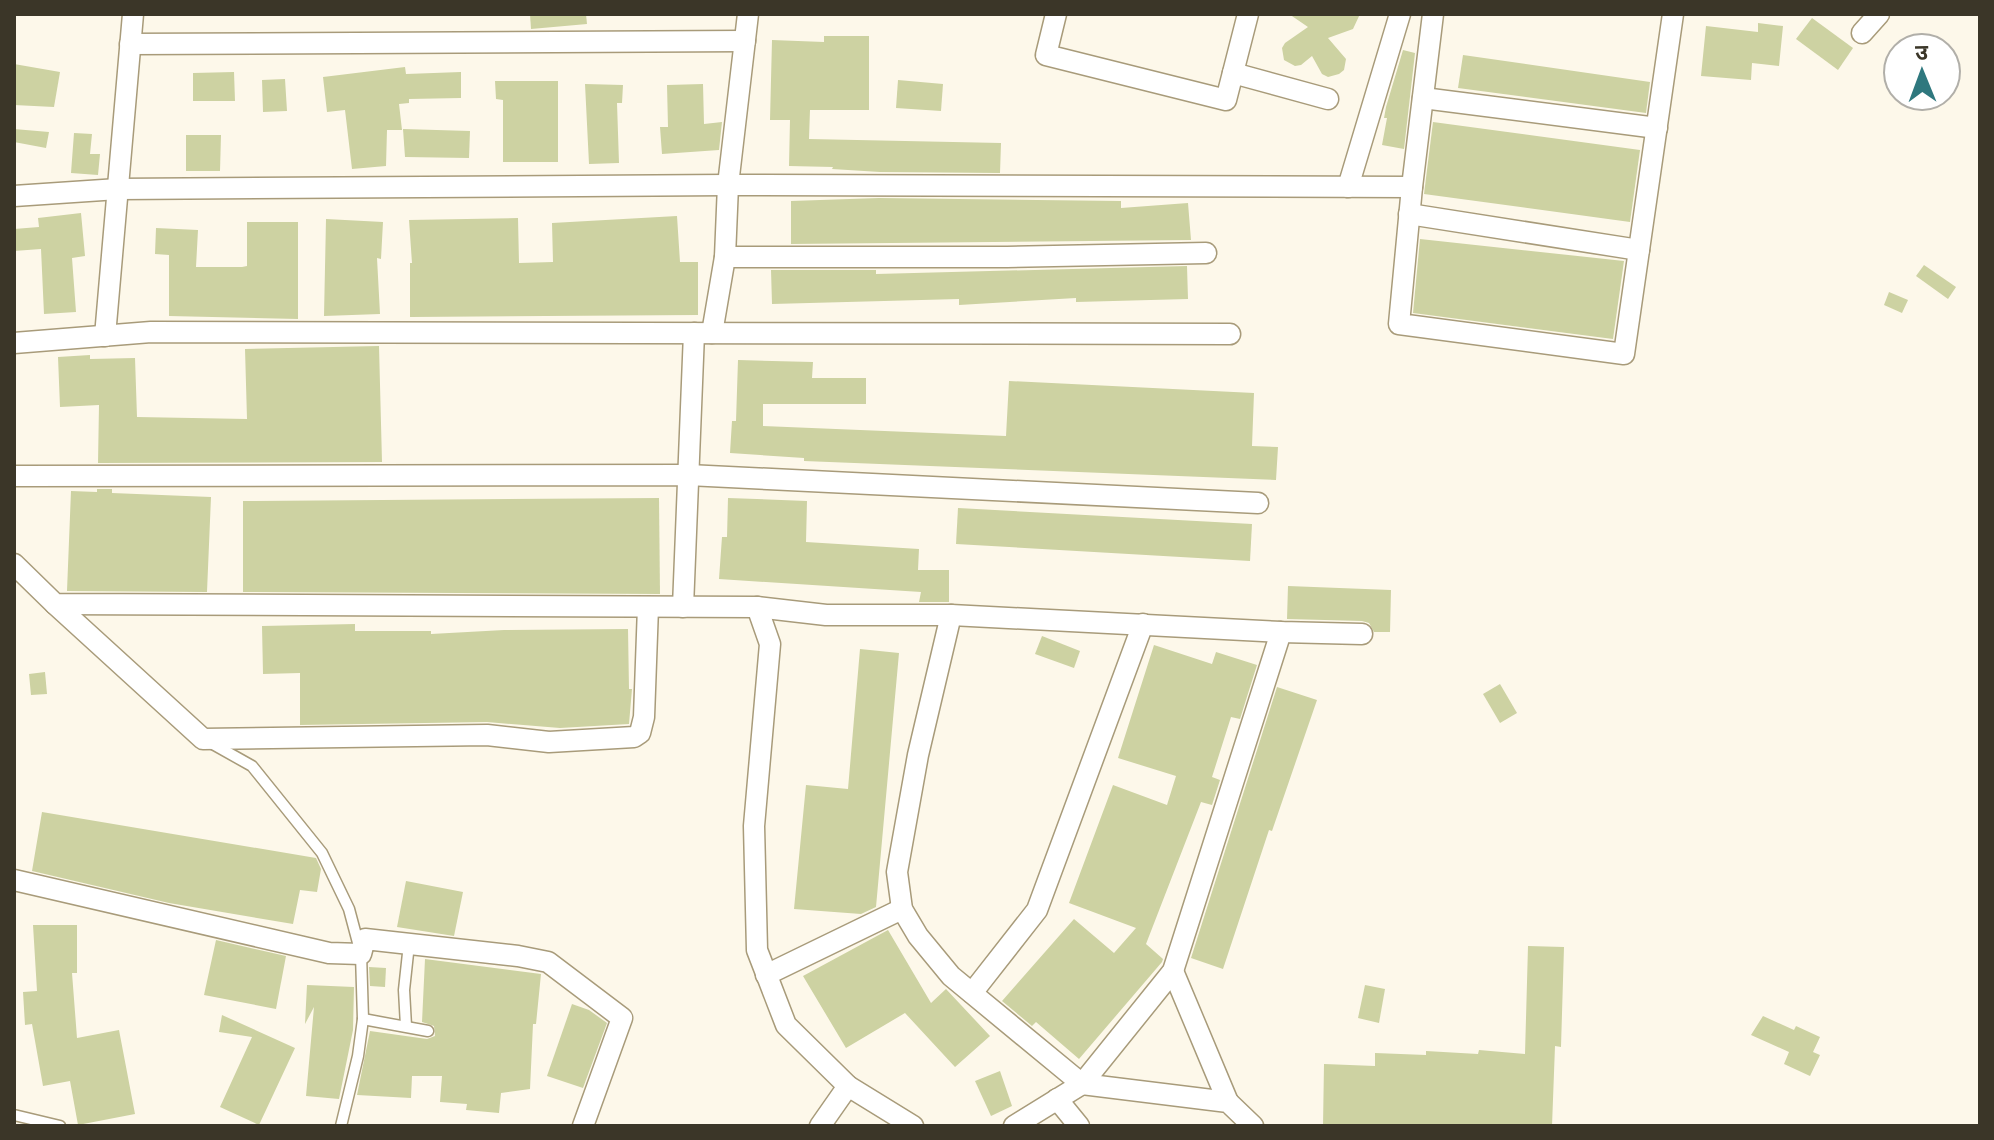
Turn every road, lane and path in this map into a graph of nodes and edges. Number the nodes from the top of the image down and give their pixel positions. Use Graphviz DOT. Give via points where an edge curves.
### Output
graph roads {
  1 [pos="133,14"];
  2 [pos="748,14"];
  3 [pos="1056,14"];
  4 [pos="1248,14"];
  5 [pos="1400,14"];
  6 [pos="1433,14"];
  7 [pos="1673,14"];
  8 [pos="1879,14"];
  9 [pos="1862,33"];
  10 [pos="745,41"];
  11 [pos="130,44"];
  12 [pos="1233,73"];
  13 [pos="1423,98"];
  14 [pos="1328,99"];
  15 [pos="1657,128"];
  16 [pos="728,185"];
  17 [pos="1348,187"];
  18 [pos="1412,187"];
  19 [pos="118,189"];
  20 [pos="14,196"];
  21 [pos="1409,214"];
  22 [pos="1639,250"];
  23 [pos="1206,253"];
  24 [pos="725,257"];
  25 [pos="703,333"];
  26 [pos="1230,334"];
  27 [pos="105,336"];
  28 [pos="14,343"];
  29 [pos="688,475"];
  30 [pos="14,476"];
  31 [pos="1258,503"];
  32 [pos="14,564"];
  33 [pos="55,604"];
  34 [pos="648,607"];
  35 [pos="683,607"];
  36 [pos="757,607"];
  37 [pos="951,615"];
  38 [pos="1143,624"];
  39 [pos="1281,632"];
  40 [pos="1362,634"];
  41 [pos="203,739"];
  42 [pos="14,880"];
  43 [pos="902,909"];
  44 [pos="409,944"];
  45 [pos="361,954"];
  46 [pos="1173,971"];
  47 [pos="766,975"];
  48 [pos="972,993"];
  49 [pos="363,1019"];
  50 [pos="406,1026"];
  51 [pos="428,1031"];
  52 [pos="1082,1084"];
  53 [pos="848,1086"];
  54 [pos="1057,1099"];
  55 [pos="1228,1102"];
  56 [pos="14,1115"];
  57 [pos="60,1126"];
  58 [pos="341,1126"];
  59 [pos="583,1126"];
  60 [pos="820,1126"];
  61 [pos="913,1126"];
  62 [pos="1014,1126"];
  63 [pos="1079,1126"];
  64 [pos="1253,1126"];
  1 -- 11 [label="street"];
  2 -- 10 [label="street"];
  3 -- 12 [label="street" via="1046,55 1226,100"];
  4 -- 12 [label="street"];
  5 -- 17 [label="street"];
  6 -- 13 [label="street"];
  7 -- 15 [label="street"];
  8 -- 9 [label="street"];
  10 -- 11 [label="street"];
  10 -- 16 [label="street"];
  11 -- 19 [label="street"];
  12 -- 14 [label="street"];
  13 -- 15 [label="street"];
  13 -- 18 [label="street"];
  15 -- 22 [label="street"];
  16 -- 17 [label="street"];
  16 -- 19 [label="street"];
  16 -- 24 [label="street"];
  17 -- 18 [label="street"];
  18 -- 21 [label="street"];
  19 -- 20 [label="street"];
  19 -- 27 [label="street"];
  21 -- 22 [label="street"];
  21 -- 22 [label="street" via="1399,324 1624,354"];
  23 -- 24 [label="street"];
  24 -- 25 [label="street"];
  25 -- 26 [label="street"];
  25 -- 27 [label="street"];
  25 -- 29 [label="street"];
  27 -- 28 [label="street"];
  29 -- 30 [label="street"];
  29 -- 31 [label="street"];
  29 -- 35 [label="street"];
  32 -- 33 [label="street"];
  33 -- 34 [label="street"];
  33 -- 41 [label="street"];
  34 -- 35 [label="street"];
  34 -- 41 [label="street" via="644,717 634,737 549,742 487,735"];
  35 -- 36 [label="street"];
  36 -- 37 [label="street" via="826,615"];
  36 -- 47 [label="street" via="770,644 754,826 757,950"];
  37 -- 38 [label="street"];
  37 -- 43 [label="street" via="897,872"];
  38 -- 39 [label="street"];
  38 -- 48 [label="street" via="1037,910"];
  39 -- 40 [label="street"];
  39 -- 46 [label="street"];
  41 -- 45 [label="lane" via="252,766 322,853 349,909"];
  42 -- 45 [label="street" via="329,953"];
  43 -- 47 [label="street"];
  43 -- 48 [label="street" via="926,946"];
  44 -- 45 [label="street" via="365,939"];
  44 -- 50 [label="lane"];
  44 -- 59 [label="street" via="548,962 622,1018"];
  45 -- 49 [label="lane"];
  46 -- 52 [label="street"];
  46 -- 55 [label="street"];
  47 -- 53 [label="street" via="786,1025"];
  48 -- 52 [label="street"];
  49 -- 50 [label="lane"];
  49 -- 58 [label="lane"];
  50 -- 51 [label="lane"];
  52 -- 54 [label="street"];
  52 -- 55 [label="street"];
  53 -- 60 [label="street"];
  53 -- 61 [label="street"];
  54 -- 62 [label="street"];
  54 -- 63 [label="street"];
  55 -- 64 [label="street"];
  56 -- 57 [label="lane"];
}
